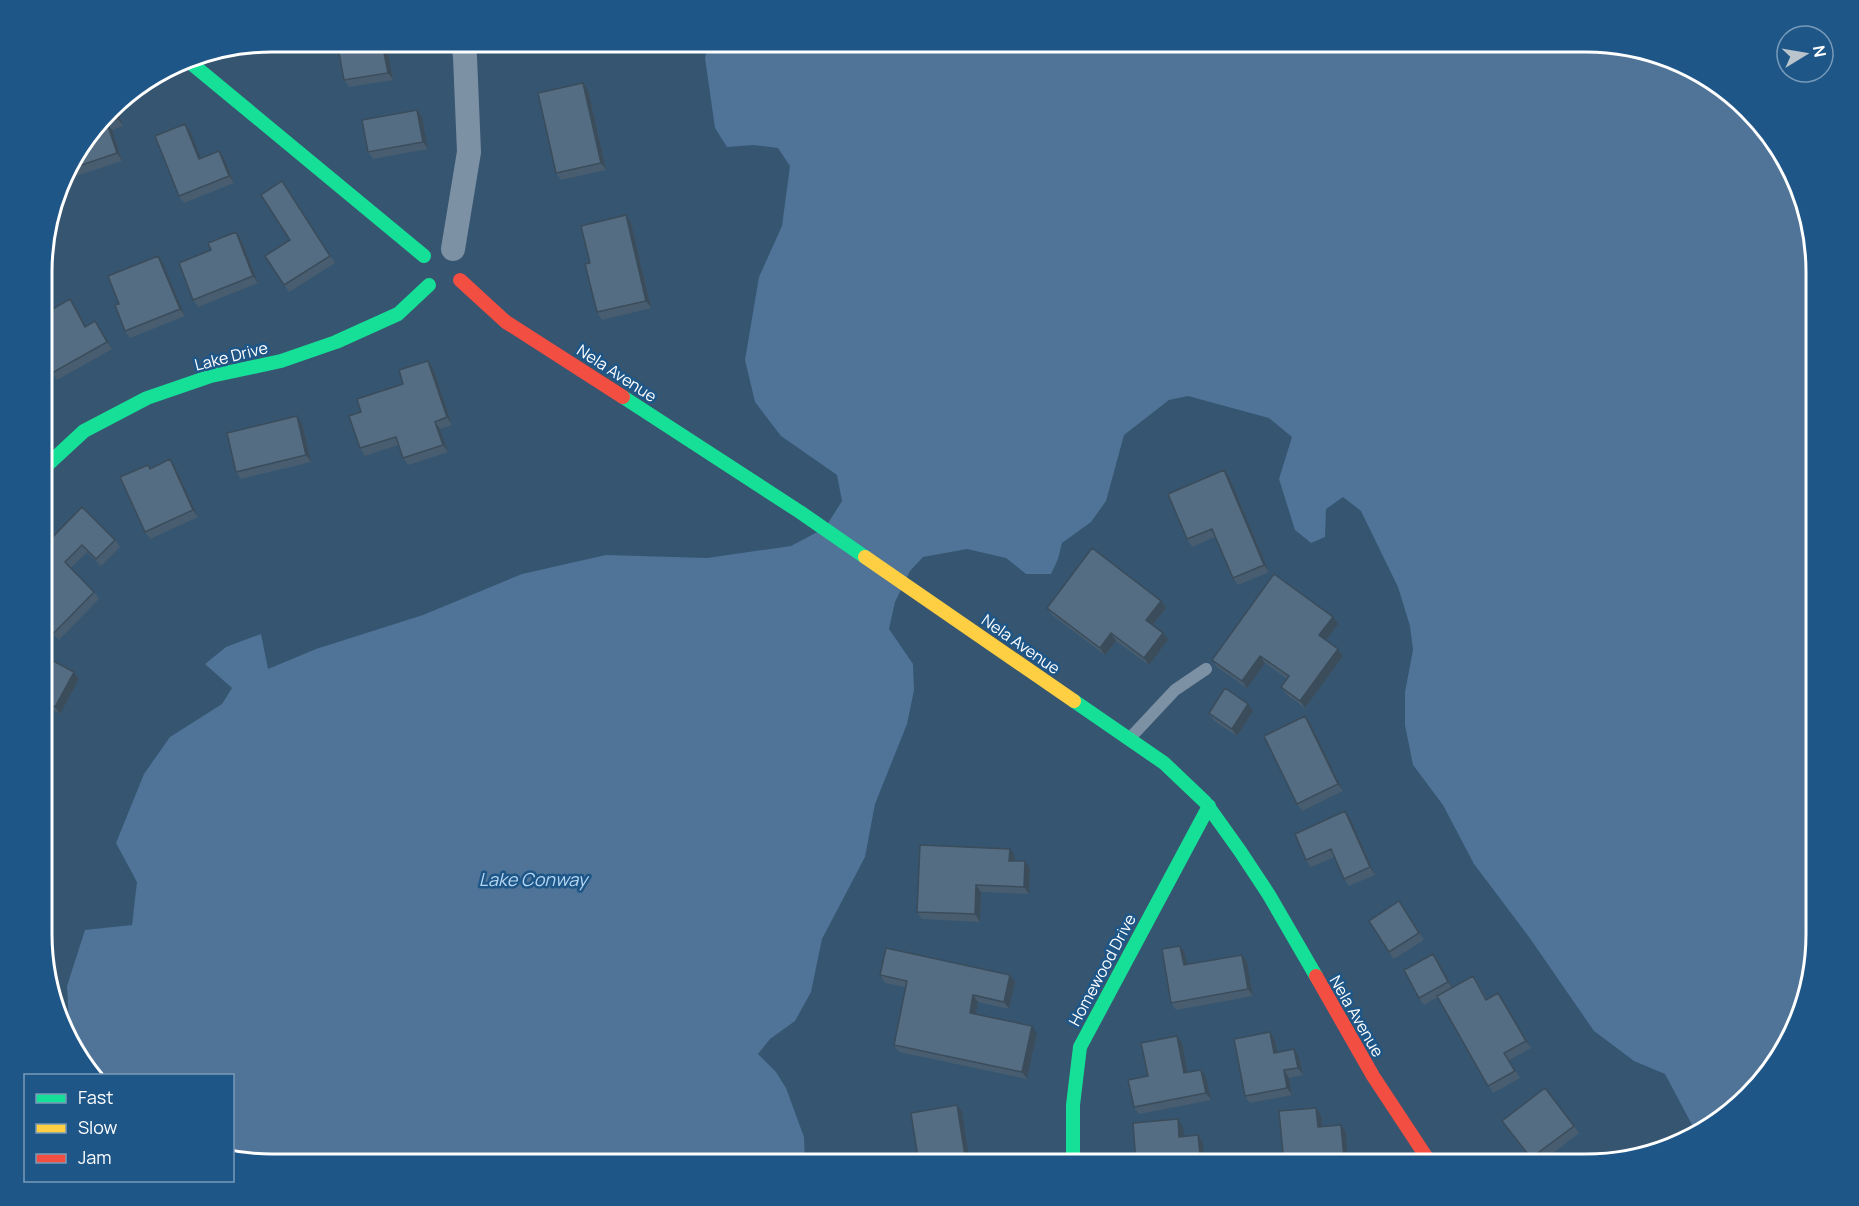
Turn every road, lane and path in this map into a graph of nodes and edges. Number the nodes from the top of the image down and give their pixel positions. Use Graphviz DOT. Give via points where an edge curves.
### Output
graph roads {
  1 [pos="464,52"];
  2 [pos="195,67"];
  3 [pos="453,249"];
  4 [pos="424,256"];
  5 [pos="460,280"];
  6 [pos="429,285"];
  7 [pos="52,461"];
  8 [pos="1206,669"];
  9 [pos="1129,739"];
  10 [pos="1209,806"];
  11 [pos="1073,1154"];
  12 [pos="1424,1154"];
  1 -- 3 [label="street" via="469,152"];
  2 -- 4 [label="street"];
  3 -- 4 [label="street" via="439,246"];
  3 -- 5 [label="street" via="462,260"];
  4 -- 6 [label="street" via="422,273"];
  5 -- 6 [label="street" via="449,288"];
  5 -- 9 [label="street, Nela Avenue" via="506,322 800,512"];
  6 -- 7 [label="street, Lake Drive" via="398,314 336,342 147,398 84,431"];
  8 -- 9 [label="lane" via="1175,690"];
  9 -- 10 [label="street, Nela Avenue" via="1164,763"];
  10 -- 11 [label="street, Homewood Drive" via="1080,1047 1073,1106"];
  10 -- 12 [label="street, Nela Avenue" via="1264,886 1352,1042"];
}
